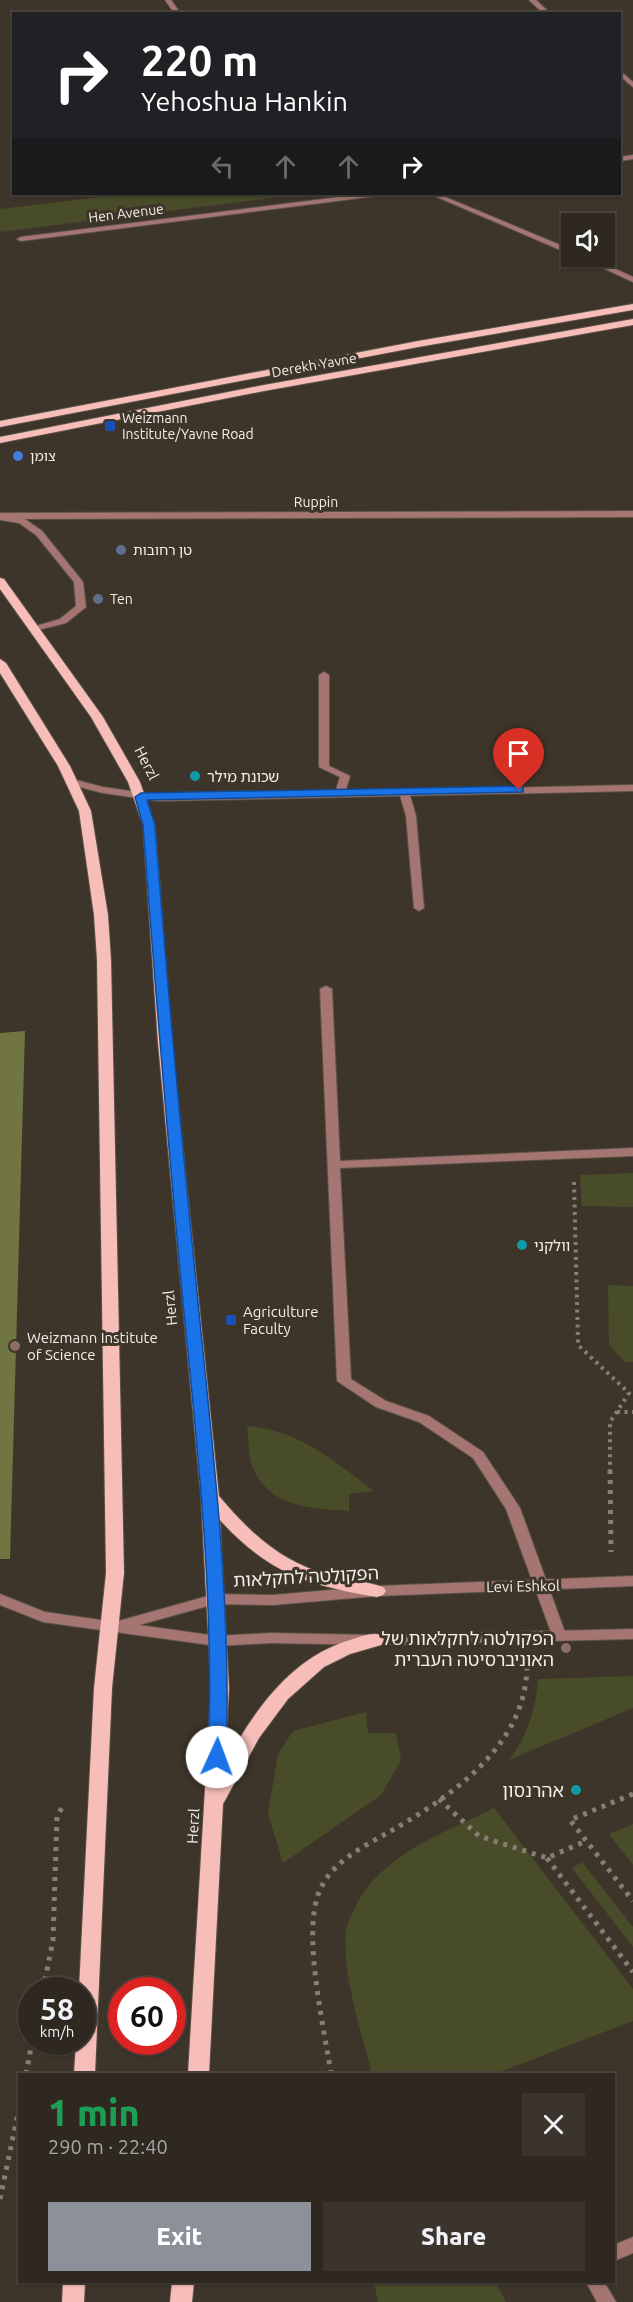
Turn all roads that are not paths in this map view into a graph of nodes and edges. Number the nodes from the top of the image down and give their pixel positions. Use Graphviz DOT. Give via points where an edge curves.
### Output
graph roads {
  1 [pos="532,0"];
  2 [pos="546,12"];
  3 [pos="621,74"];
  4 [pos="633,85"];
  5 [pos="368,195"];
  6 [pos="436,195"];
  7 [pos="21,238"];
  8 [pos="561,248"];
  9 [pos="604,267"];
  10 [pos="633,280"];
  11 [pos="633,307"];
  12 [pos="633,322"];
  13 [pos="0,422"];
  14 [pos="0,440"];
  15 [pos="633,514"];
  16 [pos="0,516"];
  17 [pos="0,581"];
  18 [pos="34,628"];
  19 [pos="0,663"];
  20 [pos="324,675"];
  21 [pos="72,782"];
  22 [pos="633,788"];
  23 [pos="404,792"];
  24 [pos="340,793"];
  25 [pos="141,797"];
  26 [pos="419,908"];
  27 [pos="326,989"];
  28 [pos="633,1152"];
  29 [pos="334,1165"];
  30 [pos="210,1497"];
  31 [pos="633,1581"];
  32 [pos="543,1586"];
  33 [pos="412,1590"];
  34 [pos="377,1591"];
  35 [pos="0,1599"];
  36 [pos="215,1599"];
  37 [pos="111,1628"];
  38 [pos="633,1634"];
  39 [pos="559,1635"];
  40 [pos="375,1640"];
  41 [pos="217,1641"];
  42 [pos="215,1803"];
  43 [pos="85,2073"];
  44 [pos="199,2073"];
  45 [pos="633,2246"];
  46 [pos="615,2253"];
  47 [pos="74,2283"];
  48 [pos="183,2283"];
  49 [pos="597,2283"];
  50 [pos="73,2302"];
  51 [pos="181,2302"];
  52 [pos="607,2302"];
  1 -- 2 [label="street"];
  3 -- 4 [label="street"];
  5 -- 7 [label="street, Hen Avenue"];
  6 -- 8 [label="street"];
  9 -- 10 [label="street"];
  11 -- 13 [label="main road, Derekh Yavne"];
  12 -- 14 [label="main road, Derekh Yavne"];
  15 -- 16 [label="street, Ruppin"];
  16 -- 18 [label="street" via="22,521 39,533 78,582 81,607 73,616"];
  17 -- 18 [label="main road, Herzl"];
  18 -- 25 [label="main road, Herzl" via="97,717"];
  19 -- 21 [label="main road"];
  20 -- 24 [label="street" via="324,767 345,776"];
  21 -- 25 [label="street"];
  21 -- 37 [label="main road" via="85,811 104,960 115,1574"];
  22 -- 23 [label="street"];
  23 -- 24 [label="street"];
  23 -- 26 [label="street" via="411,816"];
  24 -- 25 [label="street"];
  25 -- 30 [label="main road, Herzl" via="149,825 165,1043"];
  27 -- 29 [label="street"];
  28 -- 29 [label="street"];
  29 -- 32 [label="street" via="344,1381 381,1404 424,1419 478,1455 513,1508"];
  30 -- 34 [label="main road" via="256,1547 286,1565 321,1579"];
  30 -- 36 [label="main road, Herzl"];
  31 -- 32 [label="street, Levi Eshkol"];
  32 -- 33 [label="street, Levi Eshkol"];
  32 -- 39 [label="street"];
  33 -- 34 [label="street, הפקולטה לחקלאות"];
  34 -- 36 [label="street, הפקולטה לחקלאות" via="273,1600"];
  35 -- 37 [label="street" via="43,1617"];
  36 -- 37 [label="street, הפקולטה לחקלאות"];
  36 -- 41 [label="main road, Herzl"];
  37 -- 41 [label="street"];
  37 -- 43 [label="main road" via="103,1688"];
  38 -- 39 [label="street"];
  39 -- 40 [label="street"];
  40 -- 41 [label="street"];
  40 -- 42 [label="main road" via="340,1650 282,1694 244,1743"];
  41 -- 42 [label="main road, Herzl" via="220,1688"];
  42 -- 44 [label="main road, Herzl"];
  45 -- 46 [label="street"];
  47 -- 50 [label="main road"];
  48 -- 51 [label="main road"];
  49 -- 52 [label="street"];
}
